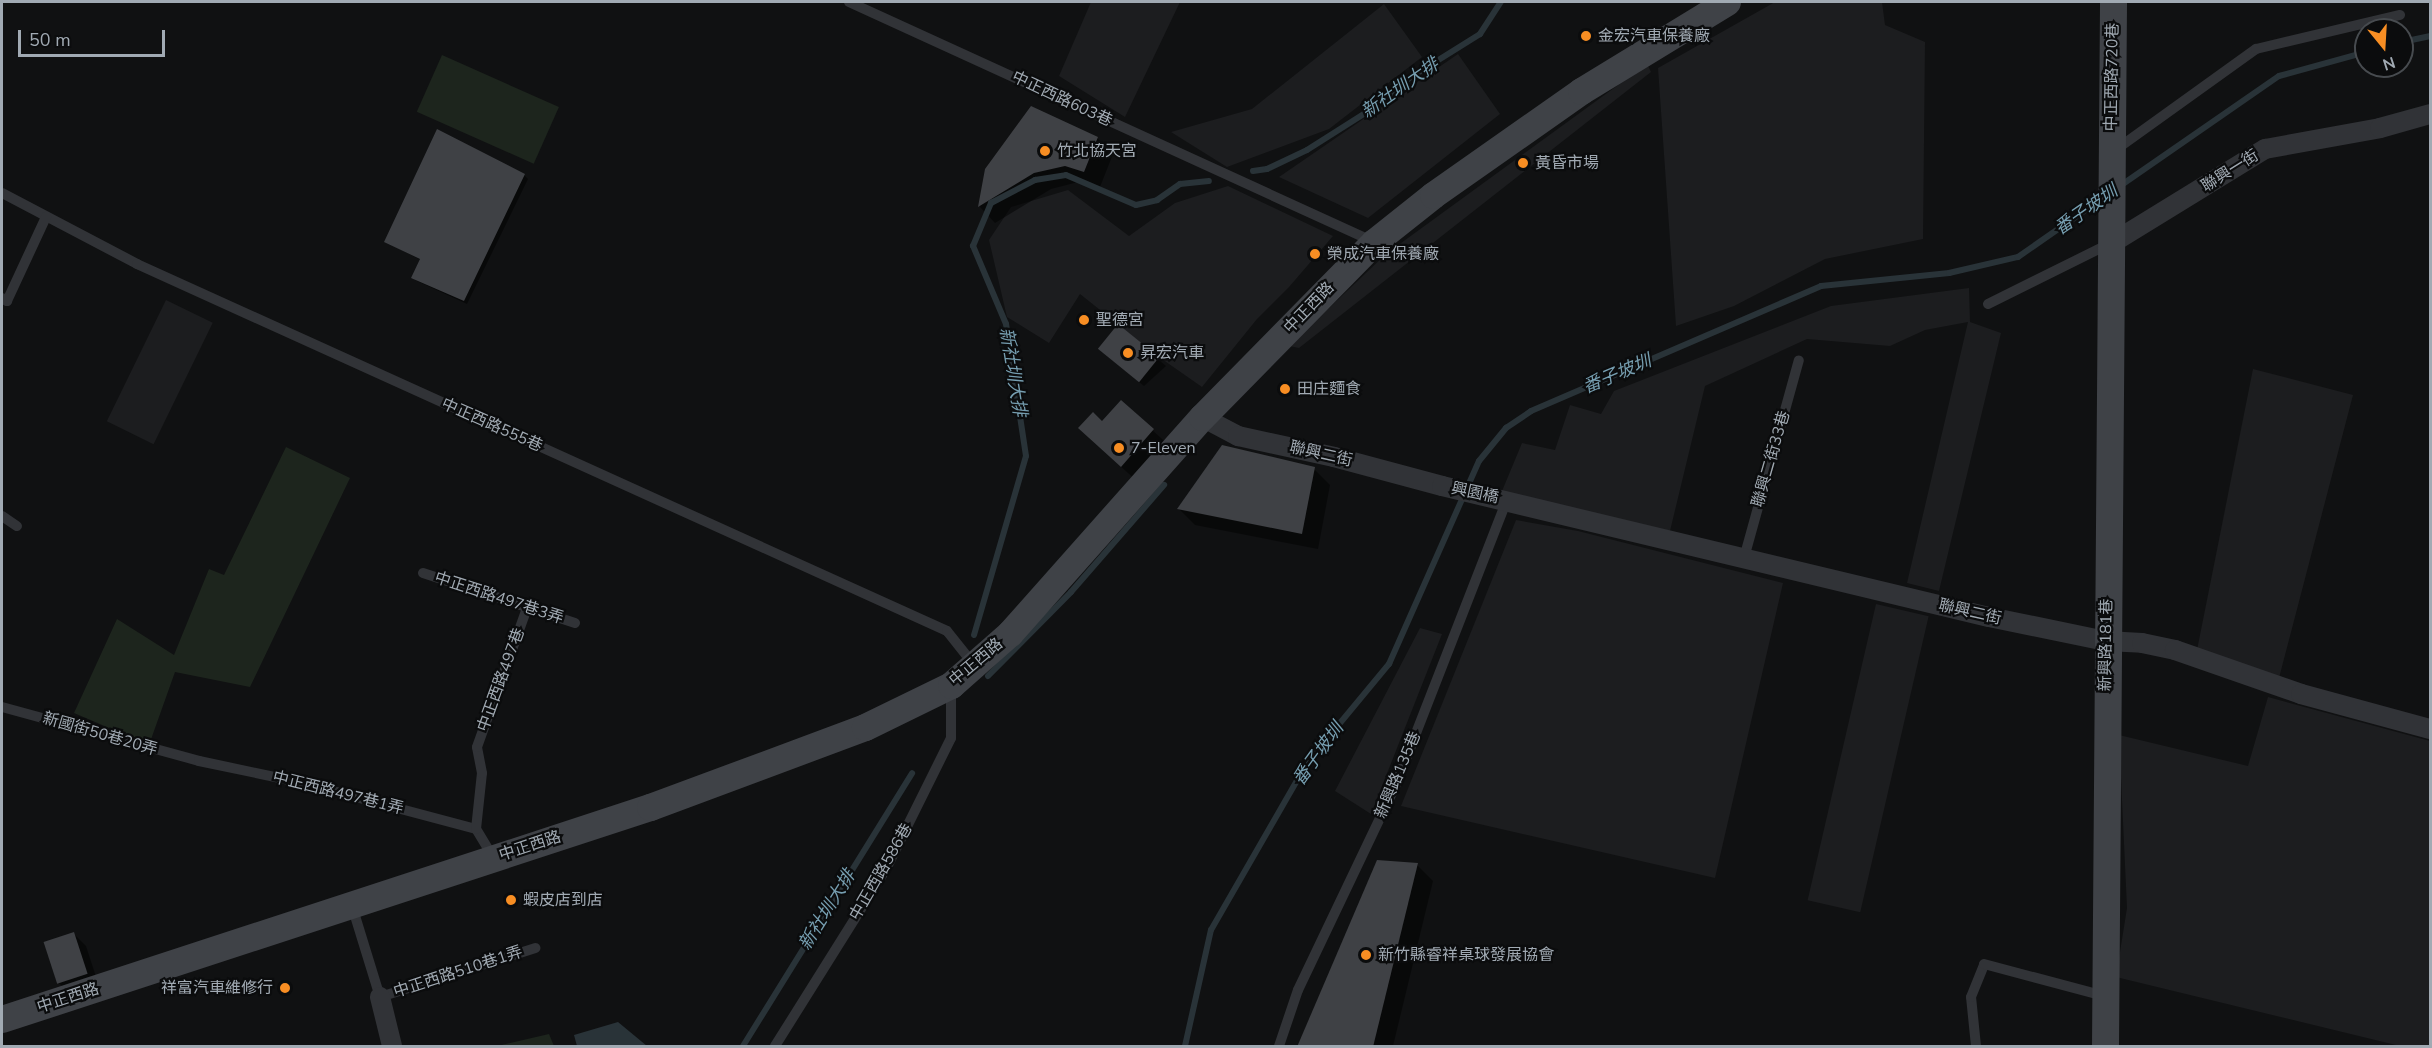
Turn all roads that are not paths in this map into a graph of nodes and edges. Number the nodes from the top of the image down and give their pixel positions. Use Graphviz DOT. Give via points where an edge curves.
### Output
graph roads {
  1 [pos="849,2"];
  2 [pos="1727,2"];
  3 [pos="2113,2"];
  4 [pos="2400,15"];
  5 [pos="2430,114"];
  6 [pos="2111,153"];
  7 [pos="2,193"];
  8 [pos="46,217"];
  9 [pos="1374,242"];
  10 [pos="2112,243"];
  11 [pos="2,298"];
  12 [pos="1988,304"];
  13 [pos="1799,360"];
  14 [pos="1202,417"];
  15 [pos="1442,486"];
  16 [pos="1507,500"];
  17 [pos="2,516"];
  18 [pos="17,526"];
  19 [pos="1744,558"];
  20 [pos="423,573"];
  21 [pos="528,606"];
  22 [pos="575,623"];
  23 [pos="2106,641"];
  24 [pos="975,666"];
  25 [pos="951,685"];
  26 [pos="2,707"];
  27 [pos="2430,729"];
  28 [pos="199,761"];
  29 [pos="476,829"];
  30 [pos="494,858"];
  31 [pos="352,906"];
  32 [pos="535,948"];
  33 [pos="2104,996"];
  34 [pos="380,997"];
  35 [pos="2,1019"];
  36 [pos="393,1047"];
  37 [pos="775,1047"];
  38 [pos="1279,1047"];
  39 [pos="1976,1047"];
  40 [pos="2105,1047"];
  1 -- 9 [label="lane, 中正西路603巷"];
  2 -- 9 [label="main road, 中正西路" via="1581,91 1433,195"];
  3 -- 6 [label="main road, 中正西路720巷"];
  4 -- 6 [label="lane" via="2256,49"];
  5 -- 10 [label="street, 聯興一街" via="2380,128 2265,149"];
  6 -- 10 [label="main road, 中正西路720巷"];
  7 -- 8 [label="lane, 中正西路555巷"];
  8 -- 11 [label="lane" via="8,301"];
  8 -- 24 [label="lane, 中正西路555巷" via="137,264 947,631"];
  9 -- 14 [label="main road, 中正西路"];
  10 -- 12 [label="lane"];
  10 -- 23 [label="main road, 新興路181巷"];
  13 -- 19 [label="lane, 聯興二街33巷"];
  14 -- 15 [label="street, 聯興二街" via="1238,436 1334,456"];
  14 -- 24 [label="main road, 中正西路" via="1040,602"];
  15 -- 16 [label="street, 興園橋"];
  16 -- 19 [label="street, 聯興二街"];
  16 -- 38 [label="lane, 新興路135巷" via="1395,787 1298,990"];
  17 -- 18 [label="lane"];
  19 -- 23 [label="street, 聯興二街"];
  20 -- 21 [label="lane, 中正西路497巷3弄"];
  21 -- 22 [label="lane, 中正西路497巷3弄"];
  21 -- 29 [label="lane, 中正西路497巷" via="477,747 482,773"];
  23 -- 27 [label="street, 聯興二街" via="2175,650 2301,693"];
  23 -- 33 [label="main road, 新興路181巷"];
  24 -- 25 [label="main road, 中正西路"];
  25 -- 30 [label="main road, 中正西路" via="865,727 650,807"];
  25 -- 37 [label="lane, 中正西路586巷" via="951,738 886,869"];
  26 -- 28 [label="lane, 新國街50巷20弄"];
  28 -- 29 [label="lane, 中正西路497巷1弄" via="303,783"];
  29 -- 30 [label="lane"];
  30 -- 31 [label="main road, 中正西路"];
  31 -- 34 [label="lane"];
  31 -- 35 [label="main road, 中正西路"];
  32 -- 34 [label="lane, 中正西路510巷1弄"];
  33 -- 39 [label="lane" via="1984,964 1971,997"];
  33 -- 40 [label="main road, 新興路181巷"];
  34 -- 36 [label="street"];
}
